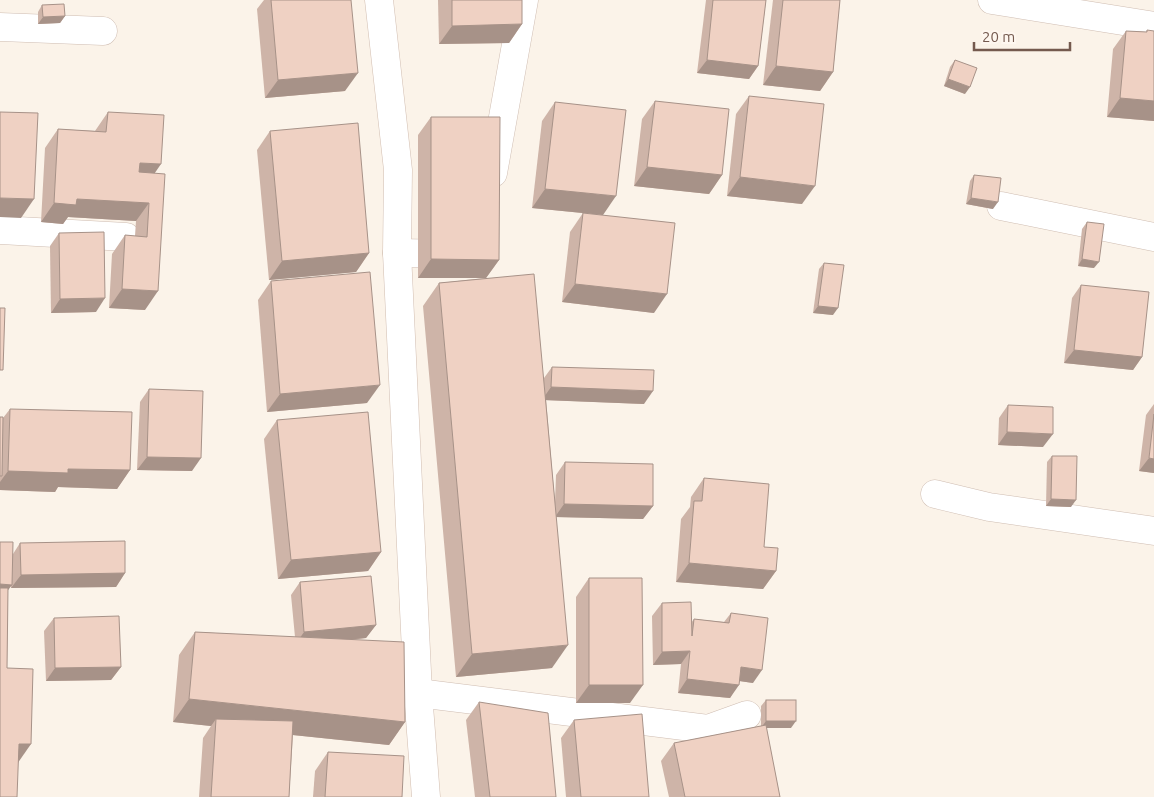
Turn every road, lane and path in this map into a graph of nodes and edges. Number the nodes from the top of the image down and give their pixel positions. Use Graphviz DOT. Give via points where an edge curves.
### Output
graph roads {
  1 [pos="379,0"];
  2 [pos="524,0"];
  3 [pos="992,0"];
  4 [pos="1154,26"];
  5 [pos="0,27"];
  6 [pos="103,31"];
  7 [pos="489,196"];
  8 [pos="1001,206"];
  9 [pos="0,230"];
  10 [pos="126,237"];
  11 [pos="1154,237"];
  12 [pos="480,245"];
  13 [pos="397,253"];
  14 [pos="935,494"];
  15 [pos="1154,530"];
  16 [pos="418,693"];
  17 [pos="747,716"];
  18 [pos="426,797"];
  1 -- 13 [label="street" via="398,170"];
  2 -- 7 [label="street"];
  3 -- 4 [label="street"];
  5 -- 6 [label="street"];
  8 -- 11 [label="street"];
  9 -- 10 [label="street"];
  12 -- 13 [label="street" via="478,255"];
  13 -- 16 [label="street"];
  14 -- 15 [label="street" via="988,507"];
  16 -- 17 [label="street" via="708,729"];
  16 -- 18 [label="street"];
}
